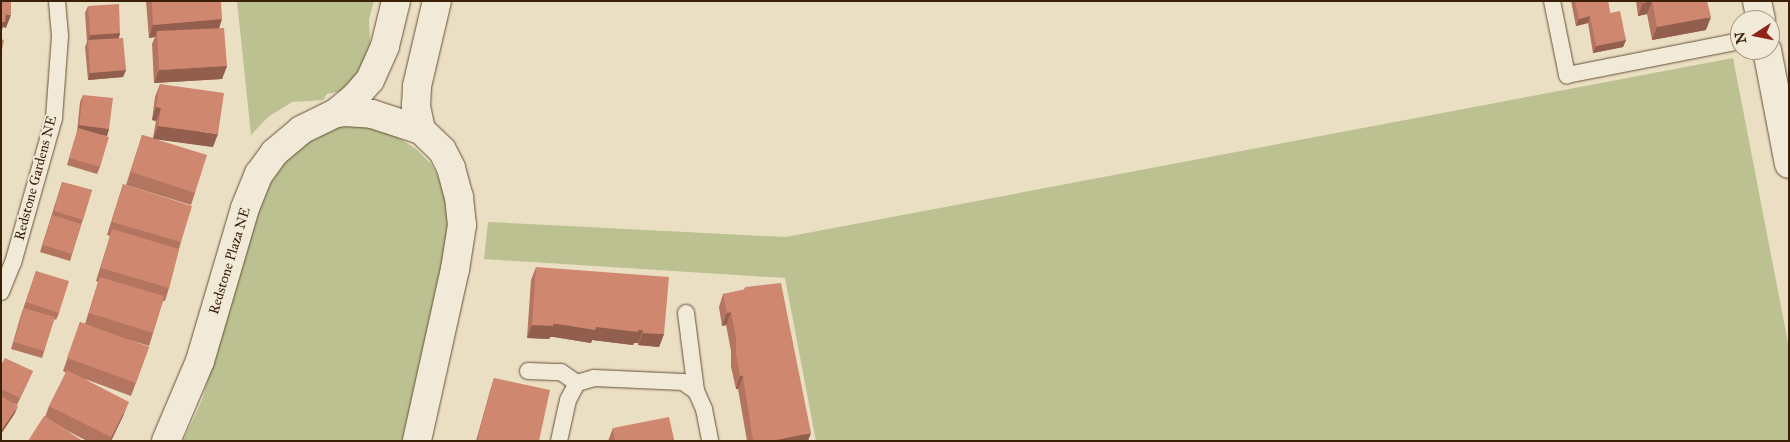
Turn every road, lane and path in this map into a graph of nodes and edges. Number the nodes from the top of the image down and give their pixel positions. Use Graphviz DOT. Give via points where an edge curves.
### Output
graph roads {
  1 [pos="57,1"];
  2 [pos="396,1"];
  3 [pos="437,1"];
  4 [pos="1552,1"];
  5 [pos="1730,43"];
  6 [pos="1768,60"];
  7 [pos="336,113"];
  8 [pos="421,130"];
  9 [pos="1789,164"];
  10 [pos="1,292"];
  11 [pos="686,314"];
  12 [pos="528,371"];
  13 [pos="577,384"];
  14 [pos="696,391"];
  15 [pos="166,441"];
  16 [pos="417,441"];
  17 [pos="559,441"];
  18 [pos="710,441"];
  1 -- 10 [label="lane, Redstone Gardens NE" via="60,36 54,118 13,262"];
  2 -- 7 [label="street, Redstone Plaza NE" via="385,46 370,80"];
  3 -- 8 [label="street" via="417,86 416,106"];
  4 -- 5 [label="lane" via="1566,74"];
  6 -- 9 [label="street"];
  7 -- 8 [label="street, Redstone Plaza NE" via="372,114"];
  7 -- 15 [label="street, Redstone Plaza NE" via="301,130 274,153 259,174 245,208 200,361"];
  8 -- 16 [label="street, Redstone Plaza NE" via="442,150 451,168 460,197 462,225"];
  11 -- 14 [label="lane"];
  12 -- 13 [label="lane" via="561,372"];
  13 -- 14 [label="lane" via="594,378 666,381 682,382"];
  13 -- 17 [label="lane" via="568,400"];
  14 -- 18 [label="lane" via="704,409"];
}
